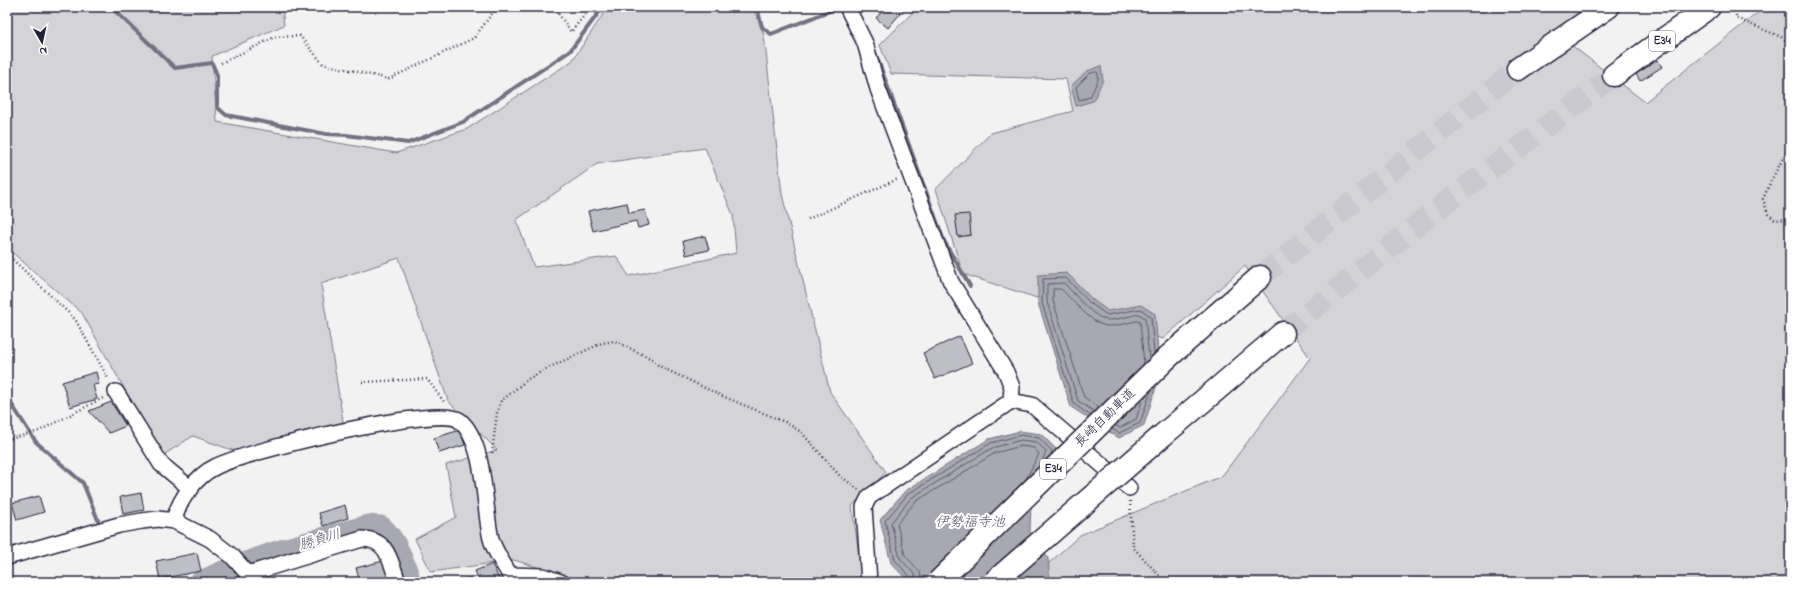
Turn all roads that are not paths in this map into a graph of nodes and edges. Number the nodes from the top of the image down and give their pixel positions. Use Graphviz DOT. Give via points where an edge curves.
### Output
graph roads {
  1 [pos="847,7"];
  2 [pos="1608,7"];
  3 [pos="1709,7"];
  4 [pos="1518,69"];
  5 [pos="1614,75"];
  6 [pos="1260,277"];
  7 [pos="1283,333"];
  8 [pos="116,392"];
  9 [pos="1011,401"];
  10 [pos="1129,488"];
  11 [pos="191,489"];
  12 [pos="174,521"];
  13 [pos="7,557"];
  14 [pos="507,578"];
  15 [pos="398,582"];
  16 [pos="561,582"];
  17 [pos="869,582"];
  18 [pos="938,582"];
  19 [pos="994,582"];
  1 -- 9 [label="street" via="865,43 878,89 950,282 1006,372 1012,387"];
  2 -- 4 [label="highway"];
  3 -- 5 [label="highway, E34"];
  6 -- 18 [label="highway, 長崎自動車道 / E34, bridge" via="1168,357"];
  7 -- 19 [label="highway, bridge"];
  8 -- 11 [label="street" via="161,464"];
  9 -- 10 [label="street" via="1032,405"];
  9 -- 17 [label="street" via="869,497 864,507"];
  11 -- 12 [label="street" via="176,511"];
  11 -- 14 [label="street" via="213,467 318,437 381,424 446,417 458,420 469,431 475,446 485,490 490,536"];
  12 -- 13 [label="street" via="142,521 119,525"];
  12 -- 15 [label="street" via="210,539 232,556 248,574 362,539 372,539 381,544 387,552"];
  14 -- 16 [label="street" via="543,576"];
}
